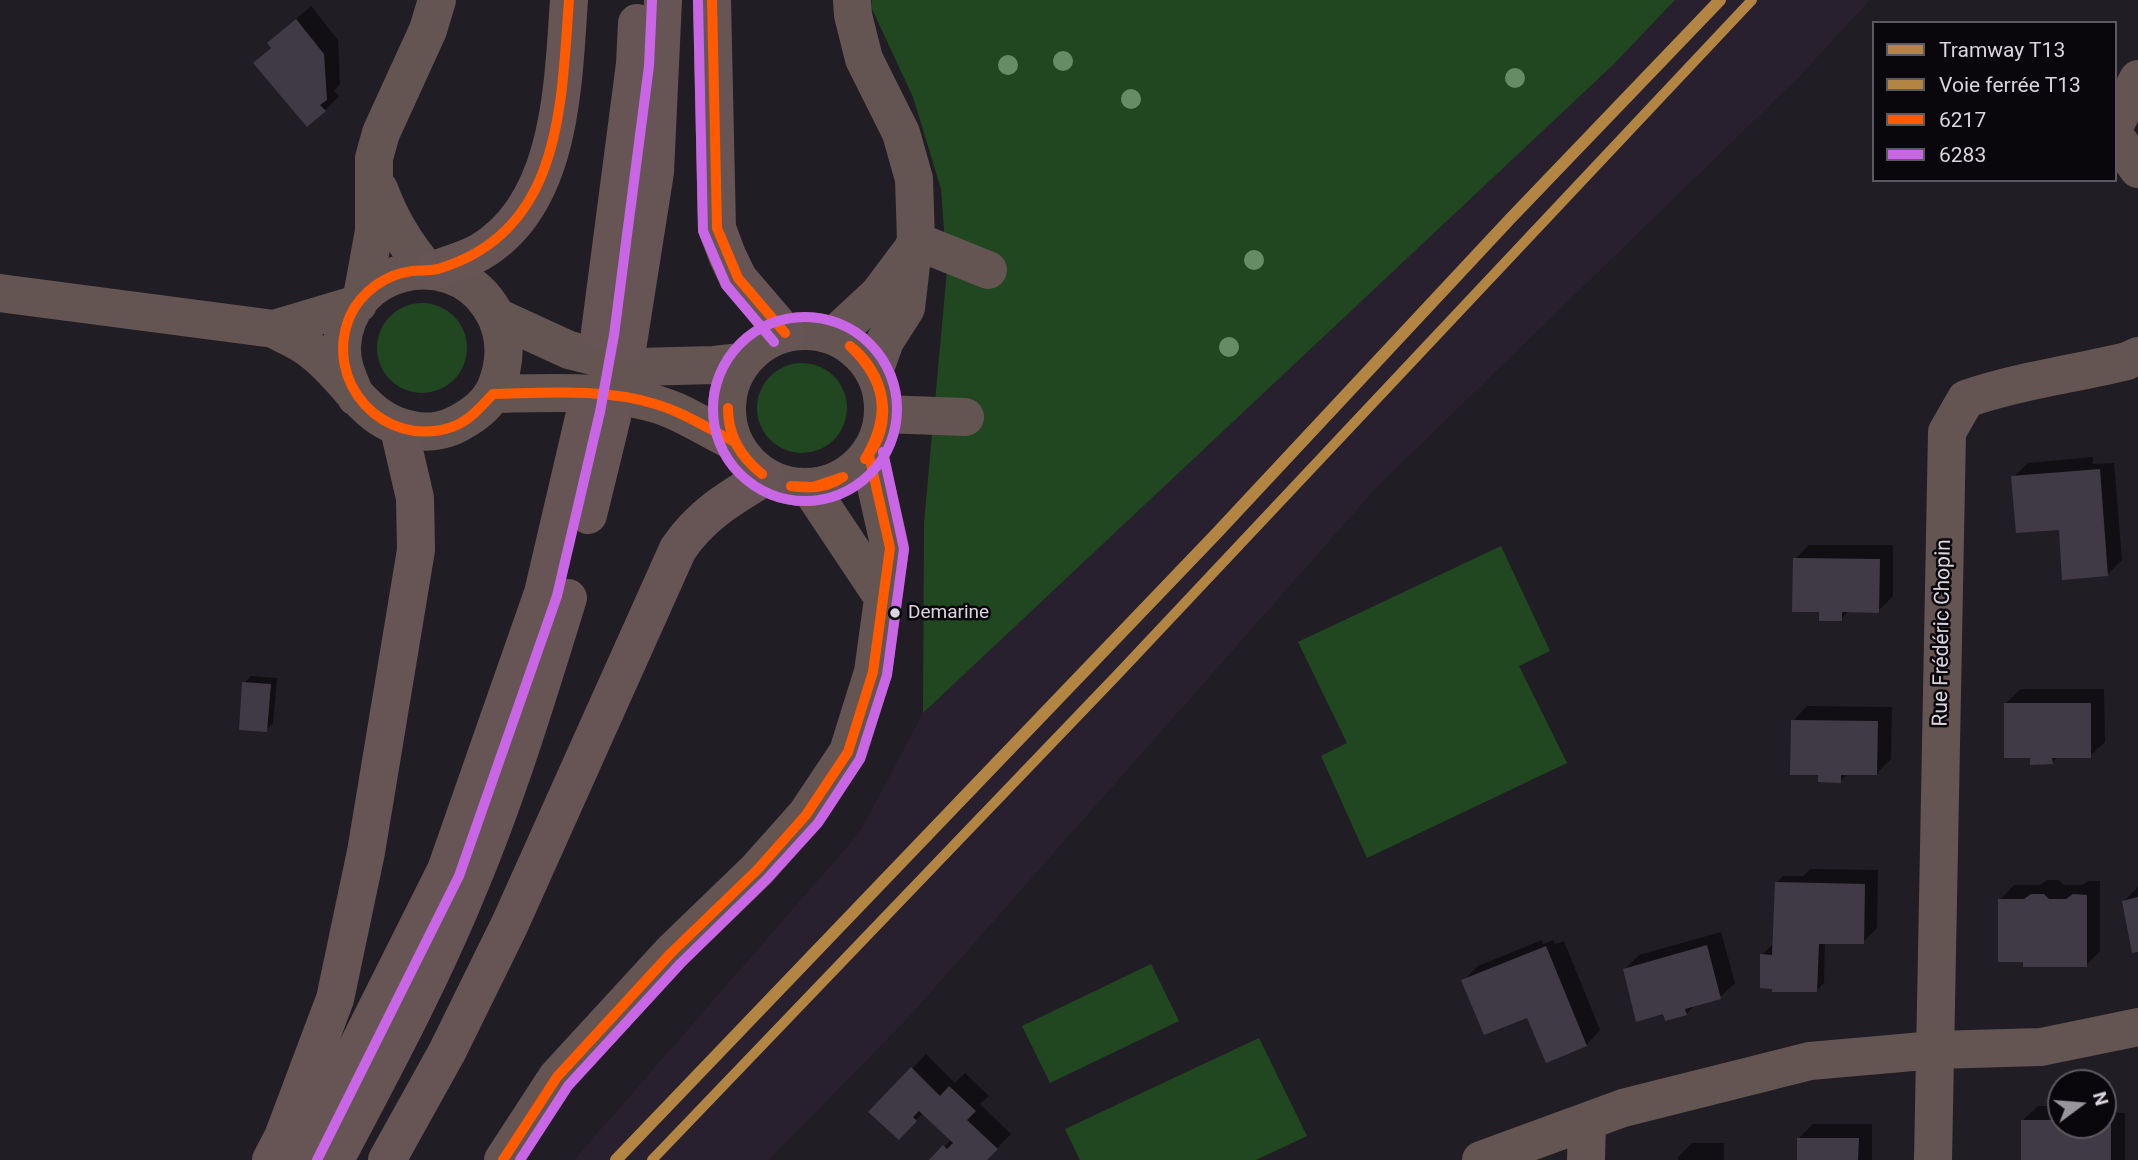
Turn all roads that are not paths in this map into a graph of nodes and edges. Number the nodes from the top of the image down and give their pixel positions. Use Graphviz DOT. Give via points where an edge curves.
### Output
graph roads {
  1 [pos="437,0"];
  2 [pos="569,0"];
  3 [pos="638,0"];
  4 [pos="663,0"];
  5 [pos="712,0"];
  6 [pos="852,0"];
  7 [pos="2138,79"];
  8 [pos="2117,121"];
  9 [pos="2117,139"];
  10 [pos="2138,169"];
  11 [pos="375,180"];
  12 [pos="915,244"];
  13 [pos="431,270"];
  14 [pos="988,270"];
  15 [pos="0,293"];
  16 [pos="360,300"];
  17 [pos="497,317"];
  18 [pos="274,329"];
  19 [pos="785,333"];
  20 [pos="834,336"];
  21 [pos="2138,356"];
  22 [pos="741,362"];
  23 [pos="874,372"];
  24 [pos="493,394"];
  25 [pos="356,397"];
  26 [pos="883,414"];
  27 [pos="965,417"];
  28 [pos="399,429"];
  29 [pos="733,441"];
  30 [pos="869,455"];
  31 [pos="765,477"];
  32 [pos="810,488"];
  33 [pos="882,596"];
  34 [pos="2138,1027"];
  35 [pos="1935,1051"];
  36 [pos="1587,1122"];
  37 [pos="271,1160"];
  38 [pos="302,1160"];
  39 [pos="335,1160"];
  40 [pos="387,1160"];
  41 [pos="503,1160"];
  42 [pos="1481,1160"];
  43 [pos="1586,1160"];
  44 [pos="1933,1160"];
  1 -- 11 [label="street" via="381,133 374,158"];
  2 -- 13 [label="main road" via="562,93 547,164 525,209 479,253"];
  3 -- 4 [label="main road" via="614,337 655,172"];
  5 -- 19 [label="main road" via="717,228 738,278"];
  6 -- 12 [label="street" via="864,59 901,133 914,179"];
  7 -- 8 [label="street"];
  9 -- 10 [label="street"];
  11 -- 13 [label="street" via="388,215 417,259"];
  11 -- 16 [label="street" via="372,246"];
  12 -- 14 [label="street"];
  12 -- 20 [label="street" via="879,294"];
  12 -- 23 [label="street" via="906,308 885,341"];
  13 -- 16 [label="street" via="408,271 383,280"];
  13 -- 17 [label="street" via="460,278 482,294"];
  15 -- 18 [label="street"];
  16 -- 18 [label="street"];
  16 -- 25 [label="street" via="348,320 342,346 345,373"];
  17 -- 22 [label="street" via="569,350 637,366"];
  17 -- 24 [label="street" via="504,356"];
  18 -- 25 [label="street" via="312,350"];
  19 -- 20 [label="street" via="810,330"];
  19 -- 22 [label="street" via="761,343"];
  20 -- 23 [label="street" via="857,350"];
  21 -- 35 [label="street, Rue Frédéric Chopin" via="2053,379 2006,385 1966,399 1947,432"];
  22 -- 29 [label="street" via="727,398 726,418"];
  23 -- 26 [label="street" via="882,392"];
  24 -- 28 [label="street" via="475,414 452,427 426,432"];
  24 -- 29 [label="street" via="562,393 629,399 674,411"];
  25 -- 28 [label="street" via="375,416"];
  26 -- 27 [label="street"];
  26 -- 30 [label="street" via="880,436"];
  28 -- 37 [label="main road" via="415,498 416,550 366,852 334,999"];
  29 -- 31 [label="street" via="746,462"];
  30 -- 32 [label="street" via="853,472"];
  30 -- 33 [label="street" via="890,548"];
  31 -- 32 [label="street" via="786,486"];
  31 -- 40 [label="main road" via="713,510 678,549 509,926"];
  32 -- 33 [label="street"];
  33 -- 41 [label="street" via="873,672 848,752 806,816 557,1077"];
  34 -- 35 [label="street" via="2041,1047"];
  35 -- 36 [label="street" via="1810,1061 1623,1108"];
  35 -- 44 [label="street, Rue Frédéric Chopin"];
  36 -- 42 [label="street"];
  36 -- 43 [label="street"];
  38 -- 39 [label="main road" via="446,870 543,593 599,413 568,598 512,774 463,901 403,1031"];
}
